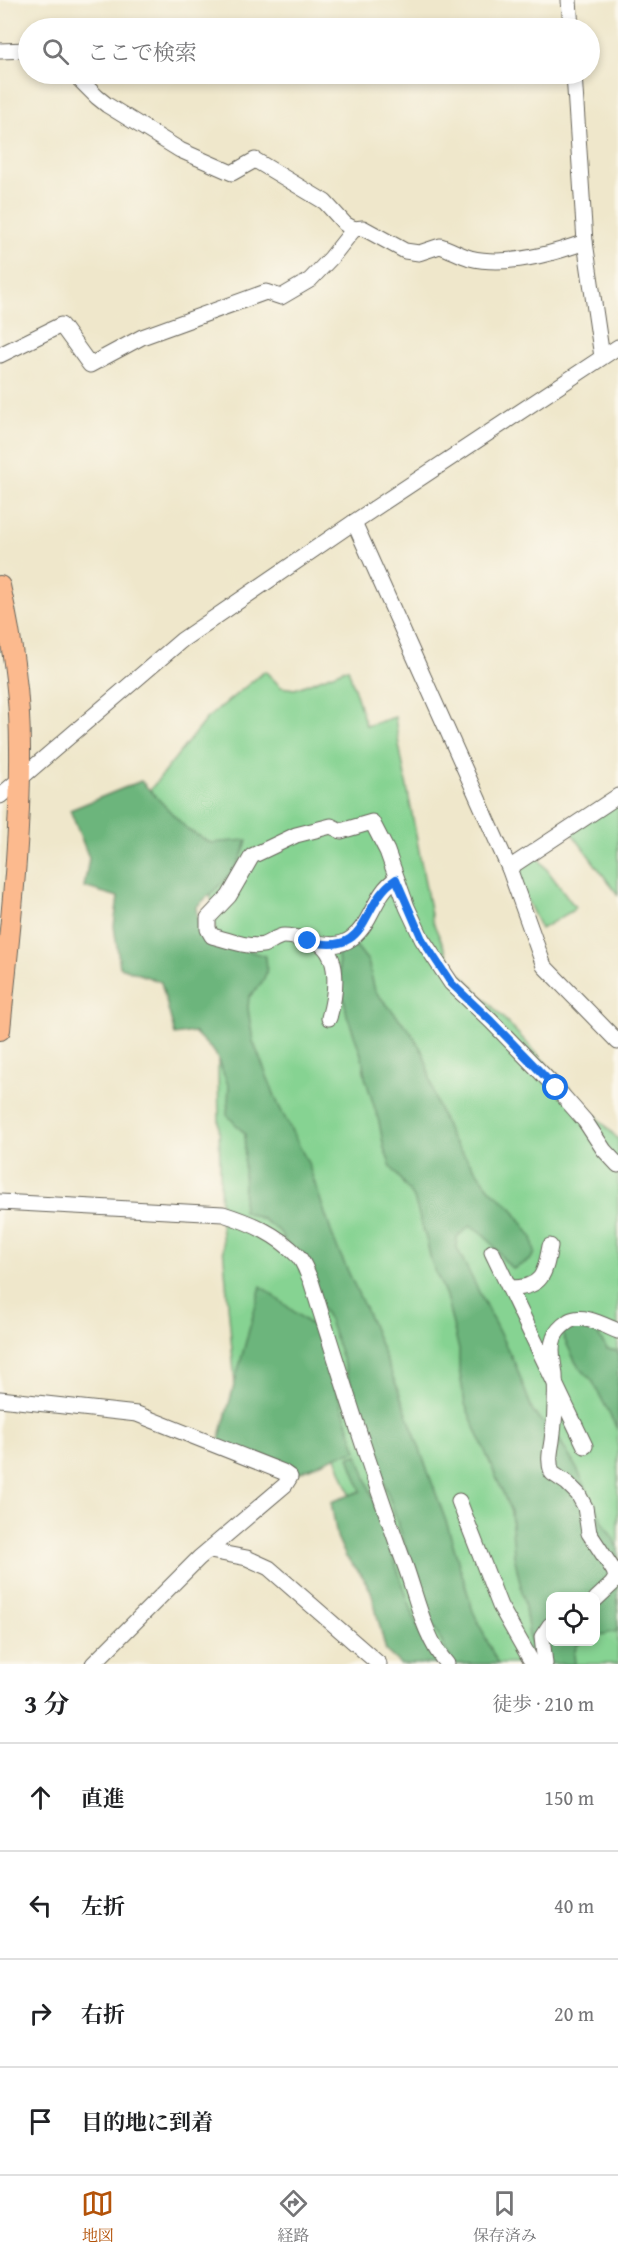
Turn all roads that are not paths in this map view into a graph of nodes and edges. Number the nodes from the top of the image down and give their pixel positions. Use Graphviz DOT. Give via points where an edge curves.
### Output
graph roads {
  1 [pos="569,0"];
  2 [pos="570,18"];
  3 [pos="18,50"];
  4 [pos="0,51"];
  5 [pos="84,84"];
  6 [pos="575,84"];
  7 [pos="354,229"];
  8 [pos="585,242"];
  9 [pos="618,347"];
  10 [pos="0,355"];
  11 [pos="602,357"];
  12 [pos="354,522"];
  13 [pos="0,586"];
  14 [pos="20,780"];
  15 [pos="0,796"];
  16 [pos="618,796"];
  17 [pos="509,868"];
  18 [pos="396,879"];
  19 [pos="322,945"];
  20 [pos="329,1018"];
  21 [pos="0,1030"];
  22 [pos="618,1042"];
  23 [pos="618,1165"];
  24 [pos="0,1202"];
  25 [pos="549,1246"];
  26 [pos="492,1252"];
  27 [pos="511,1288"];
  28 [pos="618,1331"];
  29 [pos="555,1384"];
  30 [pos="0,1399"];
  31 [pos="585,1446"];
  32 [pos="459,1501"];
  33 [pos="210,1551"];
  34 [pos="600,1595"];
  35 [pos="546,1631"];
  36 [pos="93,1664"];
  37 [pos="379,1664"];
  38 [pos="447,1664"];
  39 [pos="534,1664"];
  40 [pos="545,1664"];
  1 -- 2 [label="street"];
  3 -- 4 [label="street"];
  5 -- 7 [label="street" via="102,101 180,150 232,173 255,160 325,202"];
  6 -- 8 [label="street"];
  7 -- 8 [label="street" via="363,228 405,251 419,253 440,246 471,258 497,260 538,257"];
  7 -- 10 [label="street" via="310,280 281,297 266,292 211,311 142,337 90,365 61,325"];
  8 -- 11 [label="street"];
  9 -- 11 [label="street"];
  11 -- 12 [label="street"];
  12 -- 14 [label="street" via="182,640"];
  12 -- 17 [label="street"];
  13 -- 14 [label="main road" via="16,682"];
  14 -- 15 [label="street"];
  14 -- 21 [label="main road"];
  16 -- 17 [label="street"];
  17 -- 22 [label="street" via="544,966"];
  18 -- 19 [label="street" via="380,893 363,927 351,939"];
  18 -- 19 [label="street" via="372,822 341,831 331,826 296,835 252,856 229,896 208,918 212,936 238,943 261,945 283,936"];
  18 -- 23 [label="street" via="422,939 451,983 556,1088"];
  19 -- 20 [label="street" via="333,961"];
  24 -- 38 [label="street" via="223,1214 275,1237 299,1257 311,1281 380,1499 424,1621"];
  25 -- 27 [label="street" via="543,1277 524,1288"];
  26 -- 27 [label="street"];
  27 -- 29 [label="street"];
  28 -- 29 [label="street" via="584,1318 571,1320 553,1340"];
  29 -- 31 [label="street"];
  29 -- 34 [label="street" via="549,1456 552,1473 578,1494 585,1507 589,1533 614,1570 616,1578"];
  30 -- 33 [label="street" via="137,1414 290,1478"];
  32 -- 39 [label="street" via="500,1606"];
  33 -- 36 [label="street"];
  33 -- 37 [label="street" via="247,1558 269,1568"];
  35 -- 40 [label="street" via="542,1637"];
}
